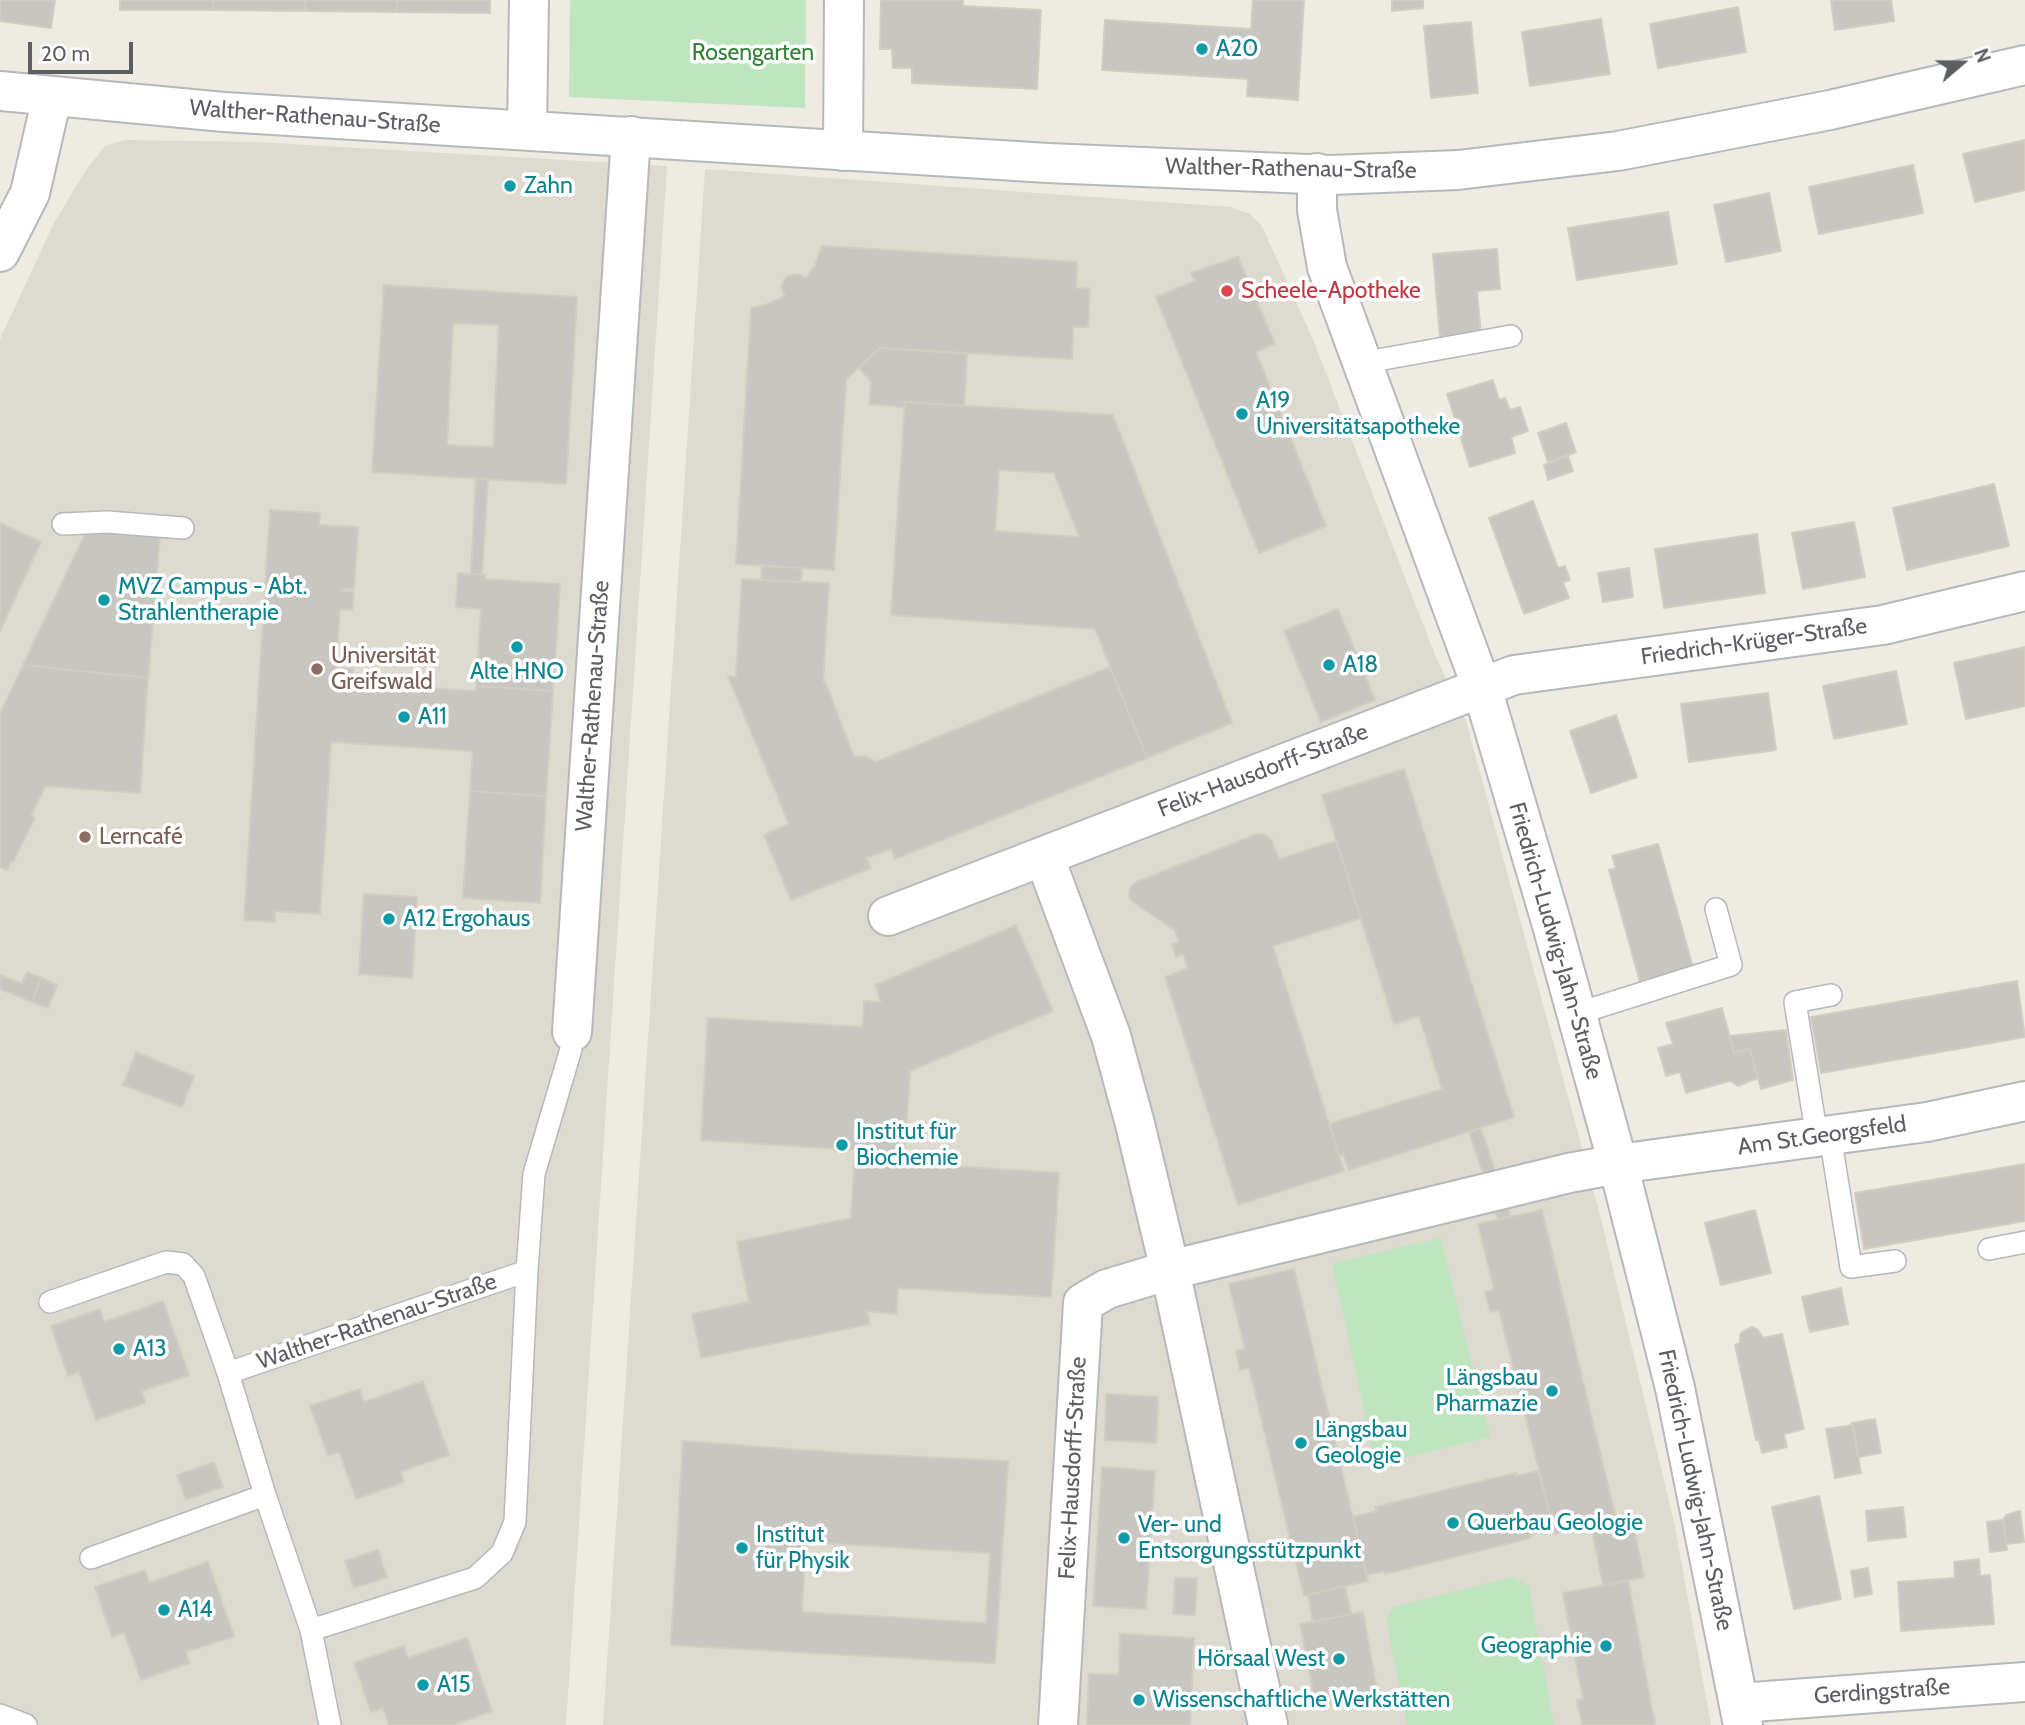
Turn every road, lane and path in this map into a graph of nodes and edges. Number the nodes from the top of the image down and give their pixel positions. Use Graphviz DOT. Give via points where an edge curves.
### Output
graph roads {
  1 [pos="529,0"];
  2 [pos="844,0"];
  3 [pos="2025,65"];
  4 [pos="0,92"];
  5 [pos="52,97"];
  6 [pos="527,130"];
  7 [pos="631,136"];
  8 [pos="843,151"];
  9 [pos="1317,173"];
  10 [pos="0,252"];
  11 [pos="1511,336"];
  12 [pos="1361,363"];
  13 [pos="63,524"];
  14 [pos="183,528"];
  15 [pos="2025,591"];
  16 [pos="1482,688"];
  17 [pos="1044,856"];
  18 [pos="1716,909"];
  19 [pos="887,916"];
  20 [pos="1831,995"];
  21 [pos="1576,1014"];
  22 [pos="572,1032"];
  23 [pos="2025,1101"];
  24 [pos="1823,1136"];
  25 [pos="1618,1164"];
  26 [pos="2025,1242"];
  27 [pos="1989,1249"];
  28 [pos="1895,1261"];
  29 [pos="527,1270"];
  30 [pos="1170,1270"];
  31 [pos="50,1302"];
  32 [pos="228,1373"];
  33 [pos="265,1495"];
  34 [pos="91,1558"];
  35 [pos="311,1630"];
  36 [pos="2025,1682"];
  37 [pos="1741,1714"];
  38 [pos="0,1715"];
  39 [pos="26,1725"];
  40 [pos="330,1725"];
  41 [pos="1058,1725"];
  42 [pos="1268,1725"];
  1 -- 6 [label="street"];
  2 -- 8 [label="street"];
  3 -- 9 [label="street, Walther-Rathenau-Straße" via="1830,110 1618,151 1458,170"];
  4 -- 5 [label="street, Walther-Rathenau-Straße"];
  5 -- 6 [label="street, Walther-Rathenau-Straße"];
  5 -- 10 [label="street" via="30,193"];
  6 -- 7 [label="street, Walther-Rathenau-Straße"];
  7 -- 8 [label="street, Walther-Rathenau-Straße"];
  7 -- 22 [label="street, Walther-Rathenau-Straße"];
  8 -- 9 [label="street, Walther-Rathenau-Straße"];
  9 -- 12 [label="street, Friedrich-Ludwig-Jahn-Straße" via="1317,210 1327,267"];
  11 -- 12 [label="lane"];
  12 -- 16 [label="street, Friedrich-Ludwig-Jahn-Straße"];
  13 -- 14 [label="lane"];
  15 -- 16 [label="street, Friedrich-Krüger-Straße" via="1883,625 1514,675"];
  16 -- 17 [label="street, Felix-Hausdorff-Straße"];
  16 -- 21 [label="street, Friedrich-Ludwig-Jahn-Straße"];
  17 -- 19 [label="street, Felix-Hausdorff-Straße"];
  17 -- 30 [label="street" via="1111,1036"];
  18 -- 21 [label="lane" via="1731,965"];
  20 -- 24 [label="lane" via="1795,1002"];
  21 -- 25 [label="street, Friedrich-Ludwig-Jahn-Straße"];
  22 -- 29 [label="lane, Walther-Rathenau-Straße" via="534,1174"];
  23 -- 24 [label="street, Am St.Georgsfeld" via="1927,1122"];
  24 -- 25 [label="street, Am St.Georgsfeld"];
  24 -- 28 [label="lane" via="1851,1267"];
  25 -- 30 [label="street, Felix-Hausdorff-Straße"];
  25 -- 37 [label="street, Friedrich-Ludwig-Jahn-Straße" via="1675,1388"];
  26 -- 27 [label="lane"];
  29 -- 32 [label="lane, Walther-Rathenau-Straße"];
  29 -- 35 [label="lane, Walther-Rathenau-Straße" via="515,1522 502,1553 475,1578"];
  30 -- 41 [label="street, Felix-Hausdorff-Straße" via="1107,1289 1083,1303"];
  30 -- 42 [label="street"];
  31 -- 32 [label="lane, Walther-Rathenau-Straße" via="166,1262 183,1264 194,1276"];
  32 -- 33 [label="lane, Walther-Rathenau-Straße"];
  33 -- 34 [label="lane"];
  33 -- 35 [label="lane, Walther-Rathenau-Straße"];
  35 -- 40 [label="lane, Walther-Rathenau-Straße"];
  36 -- 37 [label="street, Gerdingstraße"];
  38 -- 39 [label="lane"];
}
